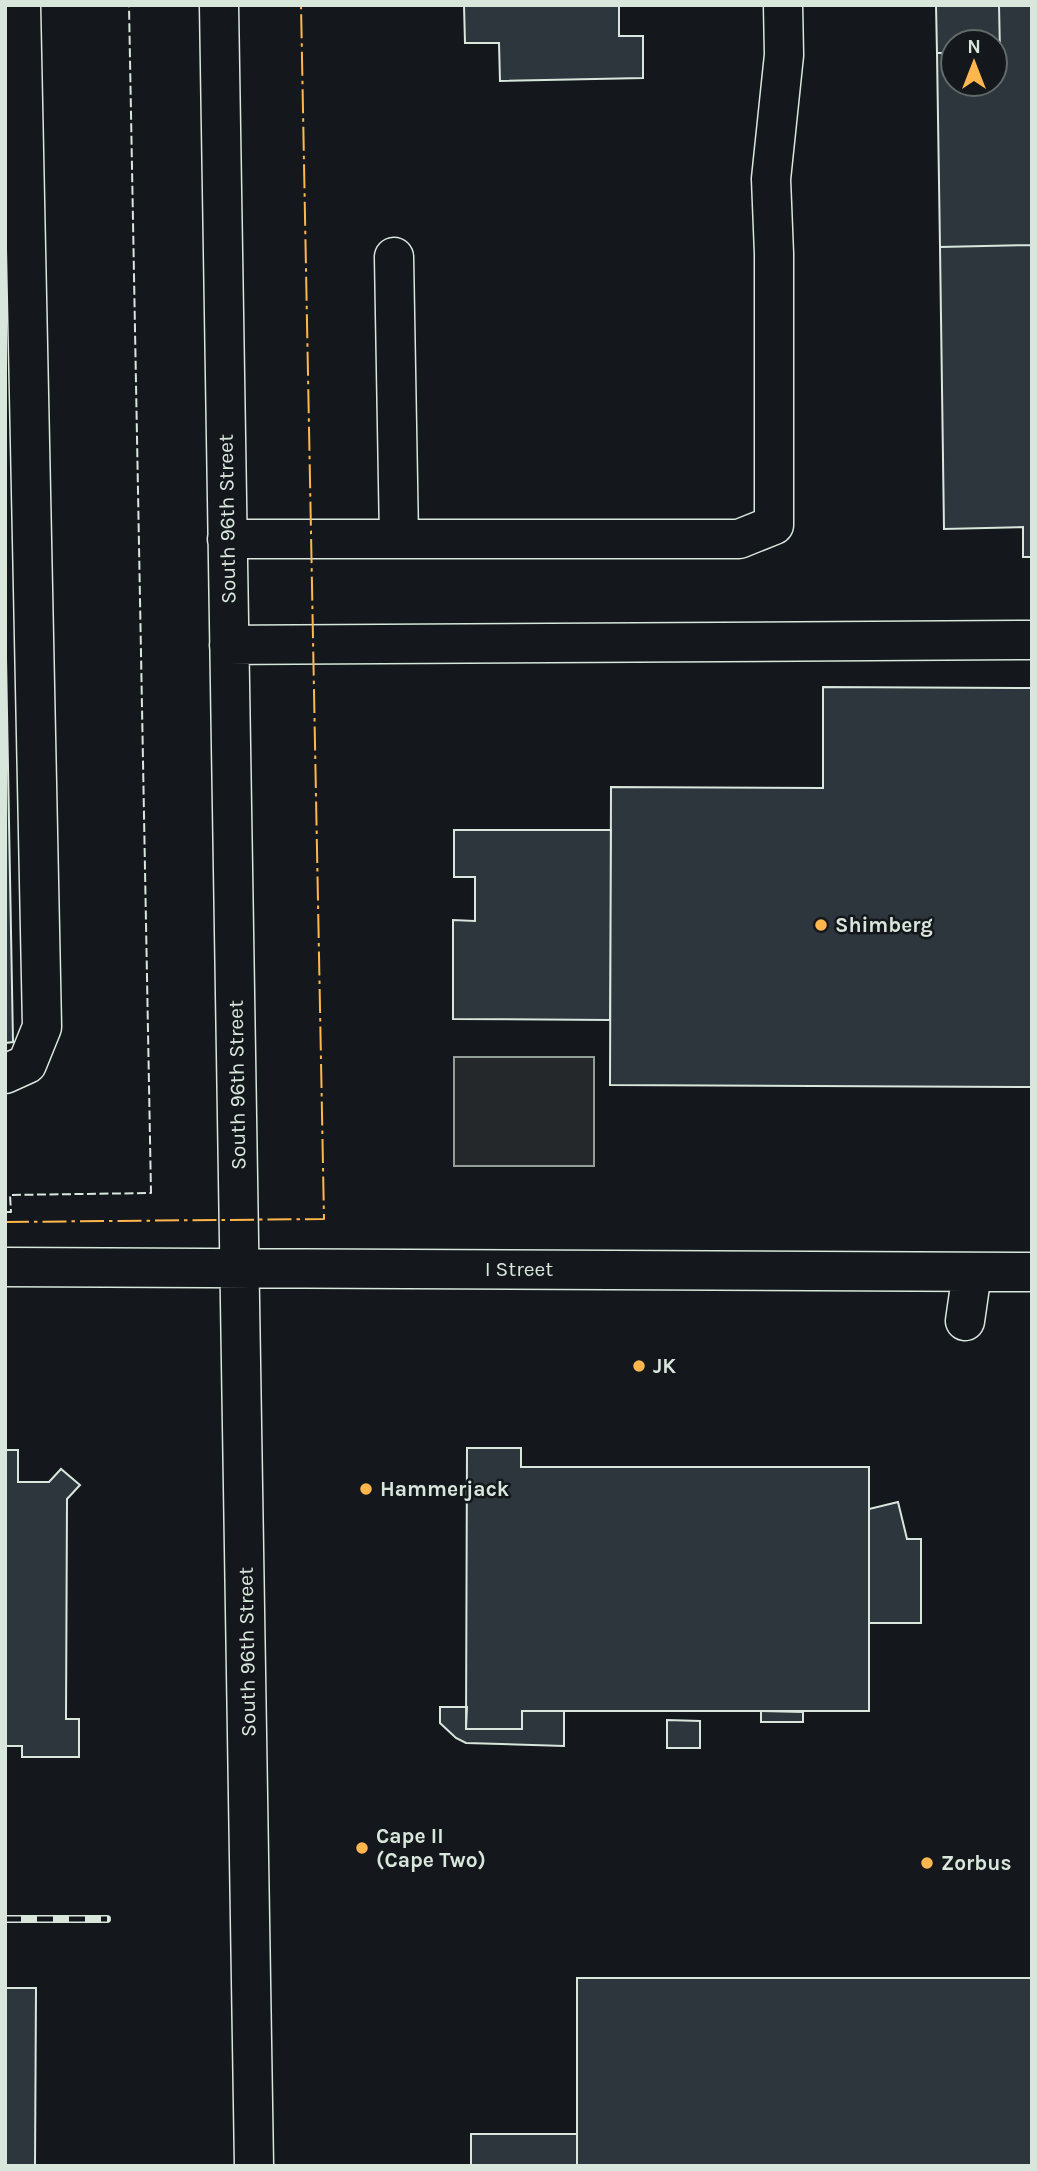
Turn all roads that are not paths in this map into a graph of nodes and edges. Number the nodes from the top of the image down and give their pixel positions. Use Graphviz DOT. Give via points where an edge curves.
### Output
graph roads {
  1 [pos="21,5"];
  2 [pos="219,5"];
  3 [pos="783,5"];
  4 [pos="394,257"];
  5 [pos="399,538"];
  6 [pos="227,539"];
  7 [pos="1032,640"];
  8 [pos="229,645"];
  9 [pos="5,1074"];
  10 [pos="5,1267"];
  11 [pos="240,1267"];
  12 [pos="972,1272"];
  13 [pos="1032,1272"];
  14 [pos="965,1321"];
  15 [pos="254,2166"];
  1 -- 9 [label="street" via="42,1027 27,1064"];
  2 -- 6 [label="street, South 96th Street"];
  3 -- 5 [label="street" via="784,55 771,179 774,525 739,540"];
  4 -- 5 [label="street"];
  5 -- 6 [label="street"];
  6 -- 8 [label="street, South 96th Street"];
  7 -- 8 [label="street"];
  8 -- 11 [label="street, South 96th Street"];
  10 -- 11 [label="street, I Street"];
  11 -- 12 [label="street, I Street"];
  11 -- 15 [label="street, South 96th Street"];
  12 -- 13 [label="street, I Street"];
  12 -- 14 [label="street"];
}
